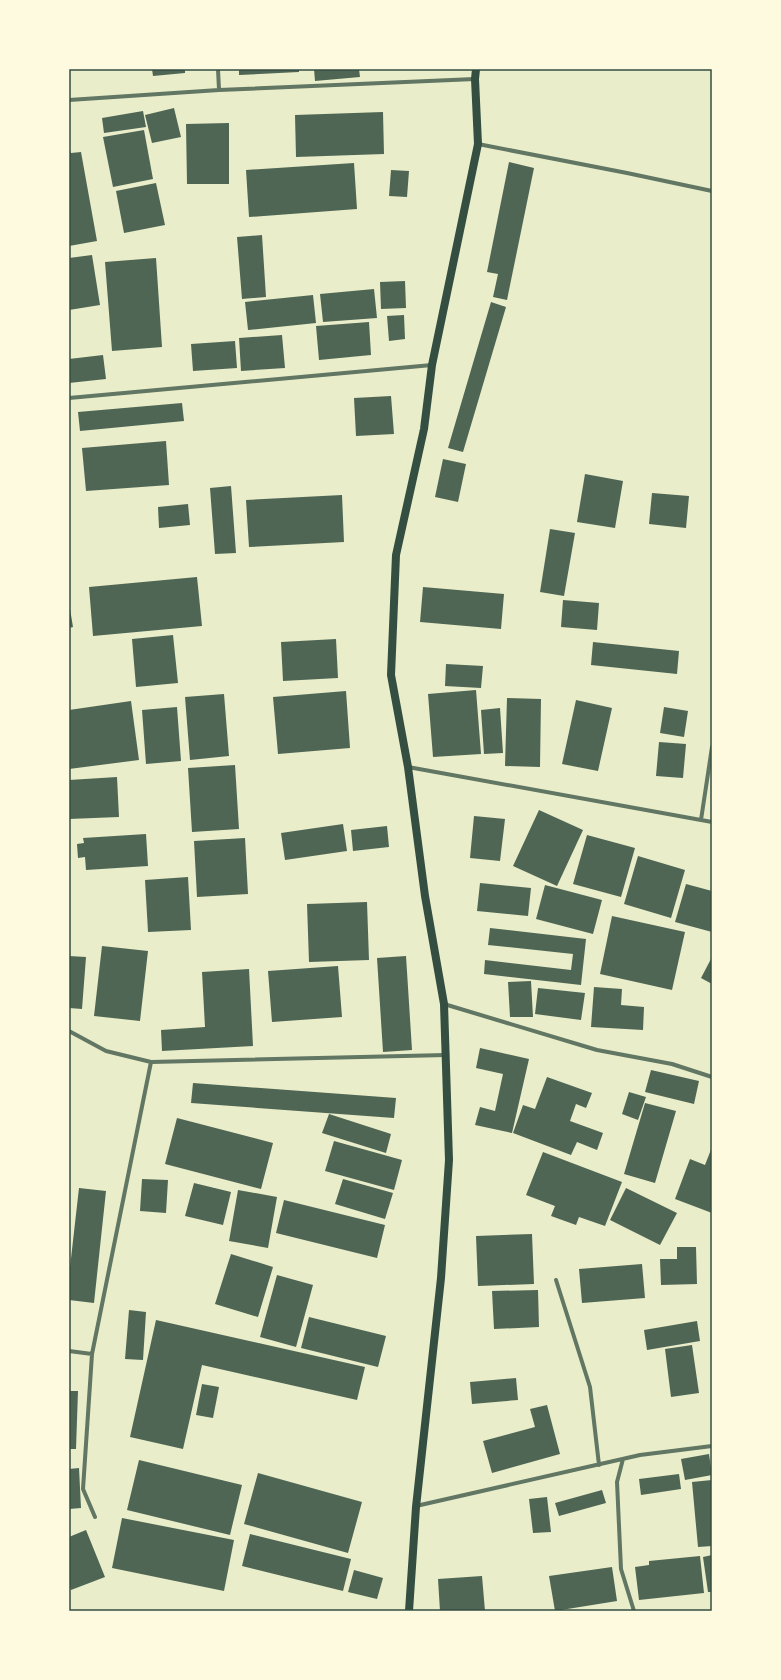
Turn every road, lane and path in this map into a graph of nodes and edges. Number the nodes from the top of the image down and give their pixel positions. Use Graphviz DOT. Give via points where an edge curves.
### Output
graph roads {
  1 [pos="218,69"];
  2 [pos="476,69"];
  3 [pos="475,79"];
  4 [pos="219,90"];
  5 [pos="69,100"];
  6 [pos="478,144"];
  7 [pos="712,191"];
  8 [pos="432,365"];
  9 [pos="69,398"];
  10 [pos="712,747"];
  11 [pos="408,767"];
  12 [pos="701,820"];
  13 [pos="712,822"];
  14 [pos="444,1004"];
  15 [pos="69,1031"];
  16 [pos="446,1055"];
  17 [pos="151,1062"];
  18 [pos="712,1077"];
  19 [pos="556,1280"];
  20 [pos="69,1351"];
  21 [pos="92,1354"];
  22 [pos="712,1446"];
  23 [pos="623,1459"];
  24 [pos="598,1465"];
  25 [pos="416,1507"];
  26 [pos="95,1517"];
  27 [pos="409,1611"];
  28 [pos="634,1611"];
  1 -- 4 [label="street"];
  2 -- 3 [label="main road"];
  3 -- 4 [label="street"];
  3 -- 6 [label="main road"];
  4 -- 5 [label="street"];
  6 -- 7 [label="street"];
  6 -- 8 [label="main road"];
  8 -- 9 [label="street"];
  8 -- 11 [label="main road" via="424,429 396,555 391,675"];
  10 -- 12 [label="street"];
  11 -- 12 [label="street"];
  11 -- 14 [label="main road" via="425,896"];
  12 -- 13 [label="street"];
  14 -- 16 [label="main road"];
  14 -- 18 [label="street" via="597,1050 672,1064"];
  15 -- 17 [label="street" via="106,1051"];
  16 -- 17 [label="street"];
  16 -- 25 [label="main road" via="449,1160 441,1278"];
  17 -- 21 [label="street"];
  19 -- 24 [label="street" via="590,1387"];
  20 -- 21 [label="street"];
  21 -- 26 [label="street" via="83,1489"];
  22 -- 23 [label="street"];
  23 -- 24 [label="street"];
  23 -- 28 [label="street" via="617,1482 621,1569"];
  24 -- 25 [label="street"];
  25 -- 27 [label="main road"];
}
